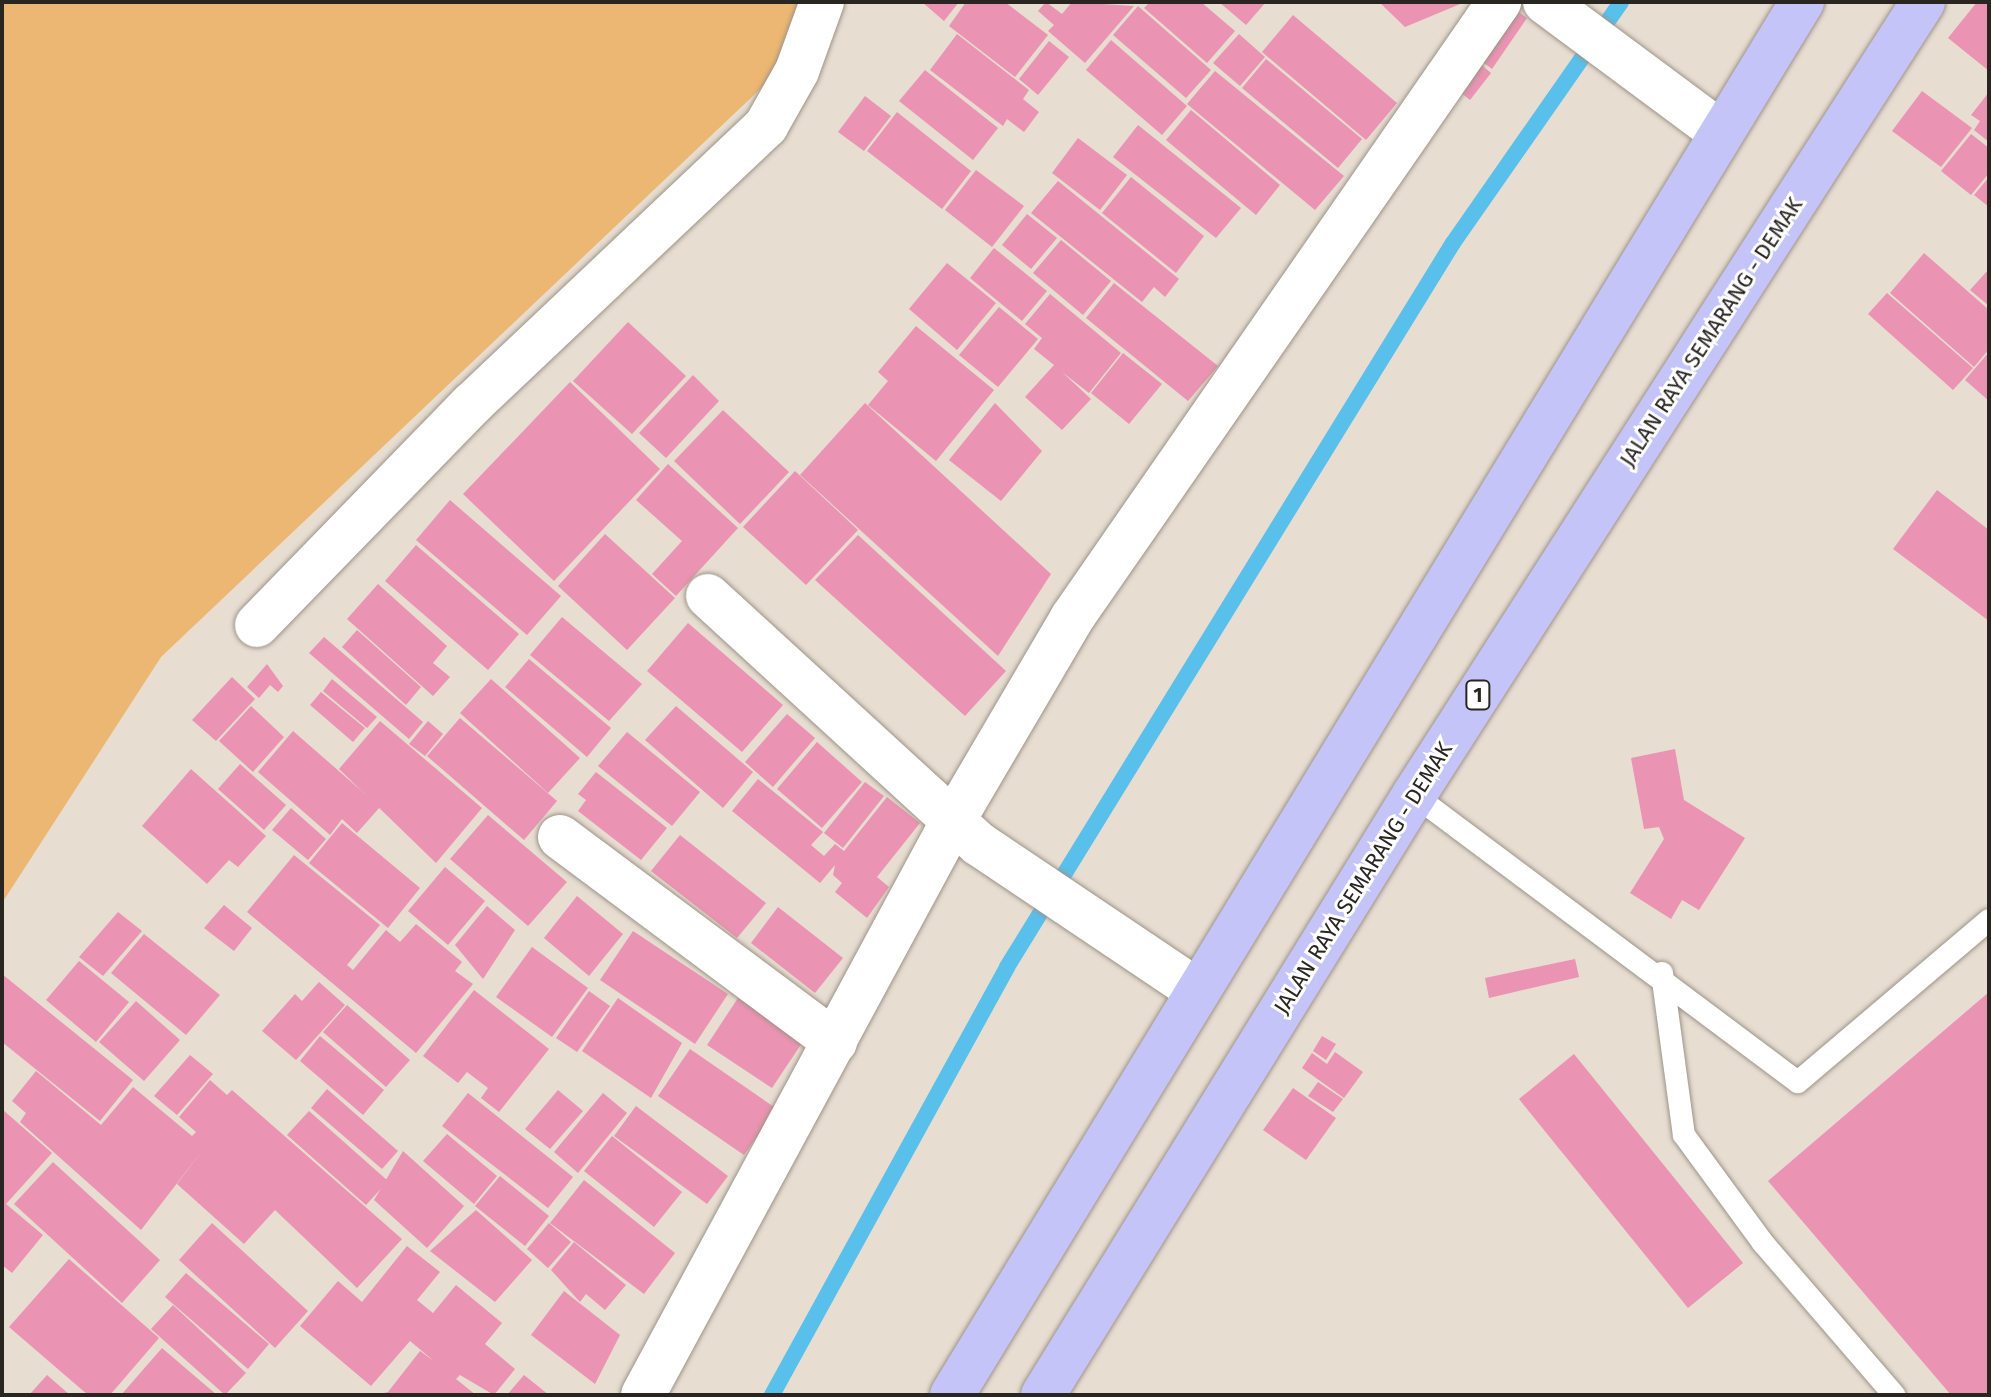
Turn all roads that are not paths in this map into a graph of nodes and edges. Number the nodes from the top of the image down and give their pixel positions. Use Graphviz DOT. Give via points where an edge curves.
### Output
graph roads {
  1 [pos="822,2"];
  2 [pos="1499,2"];
  3 [pos="1545,2"];
  4 [pos="1802,2"];
  5 [pos="1923,2"];
  6 [pos="1720,132"];
  7 [pos="708,596"];
  8 [pos="257,625"];
  9 [pos="1414,795"];
  10 [pos="966,832"];
  11 [pos="560,837"];
  12 [pos="1989,920"];
  13 [pos="1662,973"];
  14 [pos="1195,989"];
  15 [pos="835,1042"];
  16 [pos="643,1395"];
  17 [pos="952,1395"];
  18 [pos="1043,1395"];
  19 [pos="1894,1395"];
  1 -- 8 [label="street" via="797,71 766,126 472,404"];
  2 -- 10 [label="street" via="1072,618"];
  3 -- 6 [label="street"];
  4 -- 6 [label="highway"];
  5 -- 9 [label="highway, JALAN RAYA SEMARANG - DEMAK / 1"];
  6 -- 14 [label="highway"];
  7 -- 10 [label="street"];
  9 -- 13 [label="lane"];
  9 -- 18 [label="highway, JALAN RAYA SEMARANG - DEMAK / 1"];
  10 -- 14 [label="street" via="1108,935"];
  10 -- 15 [label="street"];
  11 -- 15 [label="street"];
  12 -- 13 [label="lane" via="1798,1082"];
  13 -- 19 [label="lane" via="1684,1135 1763,1243"];
  14 -- 17 [label="highway"];
  15 -- 16 [label="street"];
}
